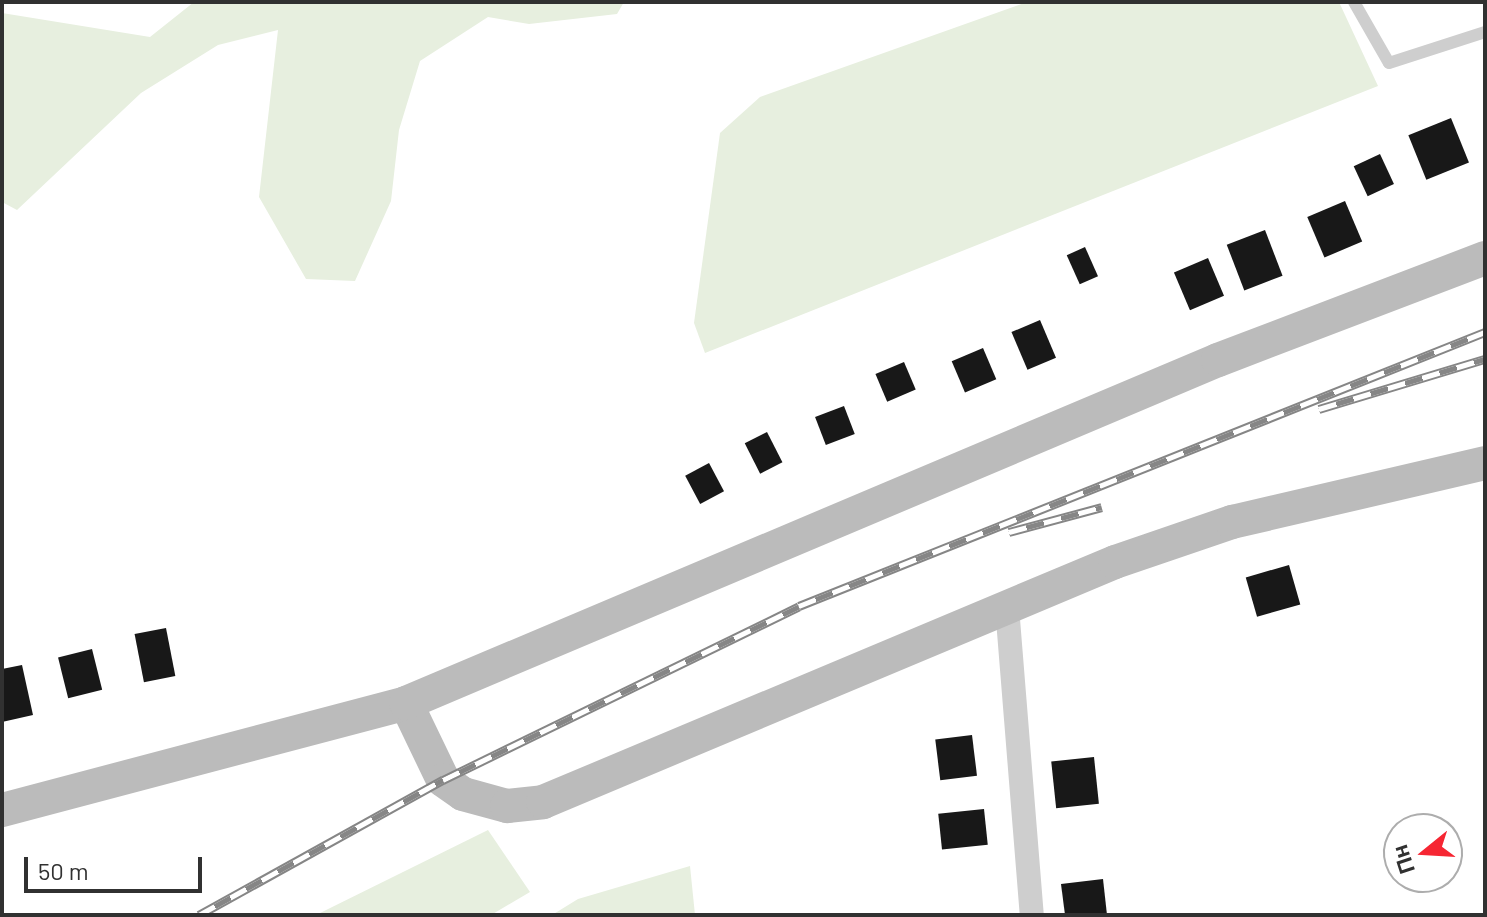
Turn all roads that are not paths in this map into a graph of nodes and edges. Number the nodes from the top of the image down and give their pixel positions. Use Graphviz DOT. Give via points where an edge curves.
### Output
graph roads {
  1 [pos="1354,2"];
  2 [pos="1485,32"];
  3 [pos="1485,258"];
  4 [pos="1485,463"];
  5 [pos="1007,607"];
  6 [pos="406,703"];
  7 [pos="2,810"];
  8 [pos="1032,915"];
  1 -- 2 [label="lane" via="1389,63"];
  3 -- 6 [label="street" via="1174,378"];
  4 -- 5 [label="street" via="1232,522"];
  5 -- 6 [label="street" via="543,802 507,806 453,787"];
  5 -- 8 [label="street"];
  6 -- 7 [label="street"];
}
